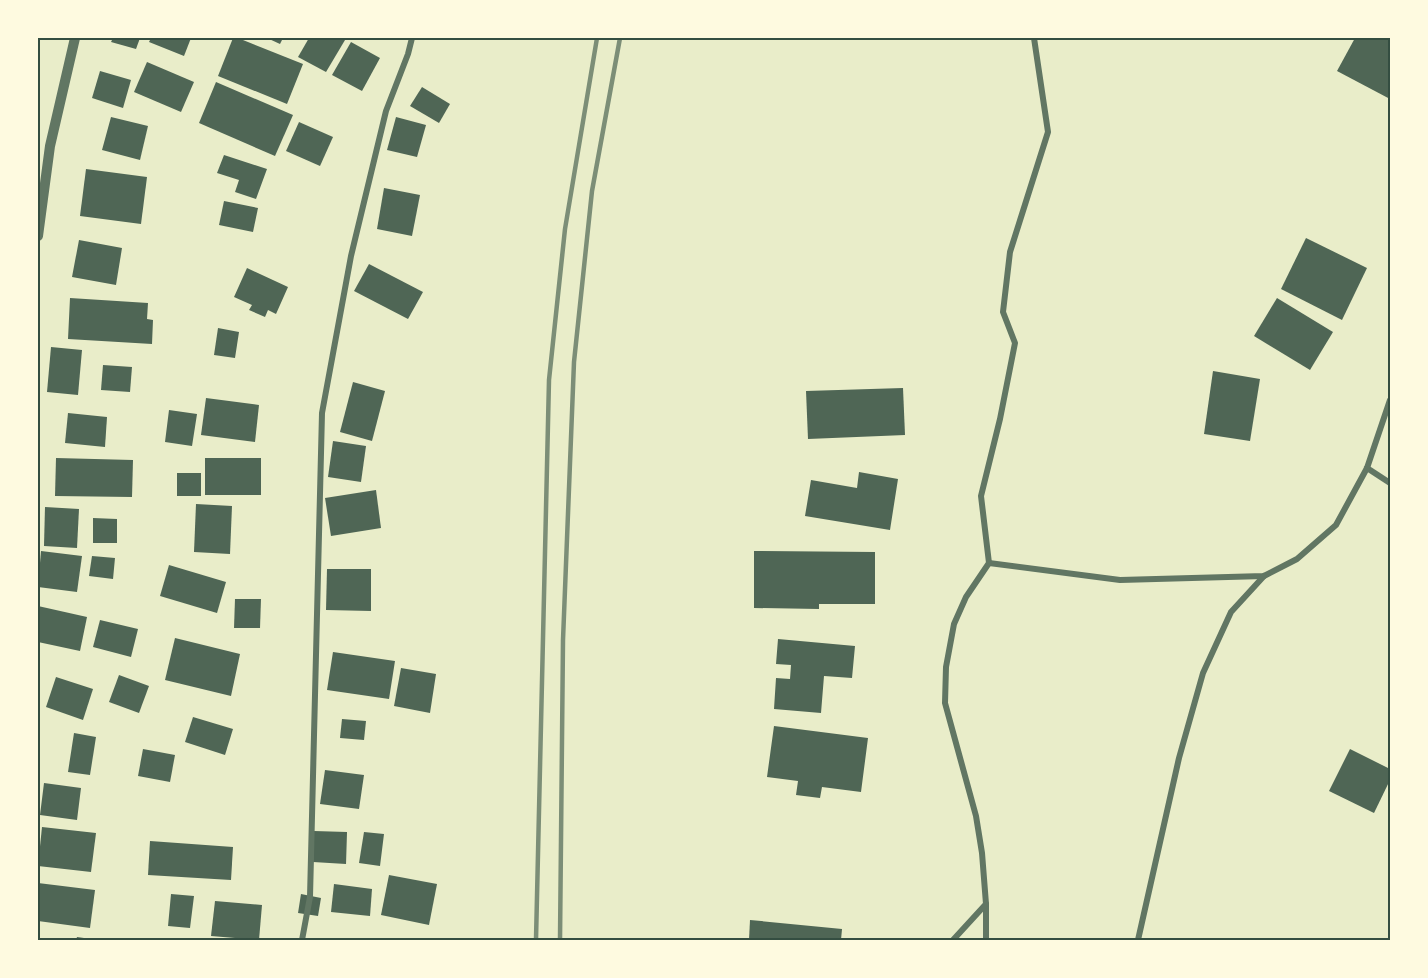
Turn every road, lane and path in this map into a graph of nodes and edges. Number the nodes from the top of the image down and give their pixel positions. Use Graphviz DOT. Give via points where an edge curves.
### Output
graph roads {
  1 [pos="75,38"];
  2 [pos="412,38"];
  3 [pos="1034,38"];
  4 [pos="38,236"];
  5 [pos="1390,400"];
  6 [pos="1367,468"];
  7 [pos="1390,483"];
  8 [pos="990,563"];
  9 [pos="1264,576"];
  10 [pos="986,904"];
  11 [pos="302,940"];
  12 [pos="953,940"];
  13 [pos="986,940"];
  14 [pos="1138,940"];
  1 -- 4 [label="street" via="50,146"];
  2 -- 11 [label="street" via="386,111 351,256 322,413 310,897"];
  3 -- 8 [label="street" via="1048,132 1010,252 1003,312 1015,343 981,496"];
  5 -- 6 [label="street"];
  6 -- 7 [label="street"];
  6 -- 9 [label="street" via="1336,525 1297,559"];
  8 -- 9 [label="street" via="1120,580"];
  8 -- 10 [label="street" via="966,597 954,624 946,667 945,703 976,816"];
  9 -- 14 [label="street" via="1231,612 1203,673 1179,758"];
  10 -- 12 [label="street"];
  10 -- 13 [label="street"];
}
